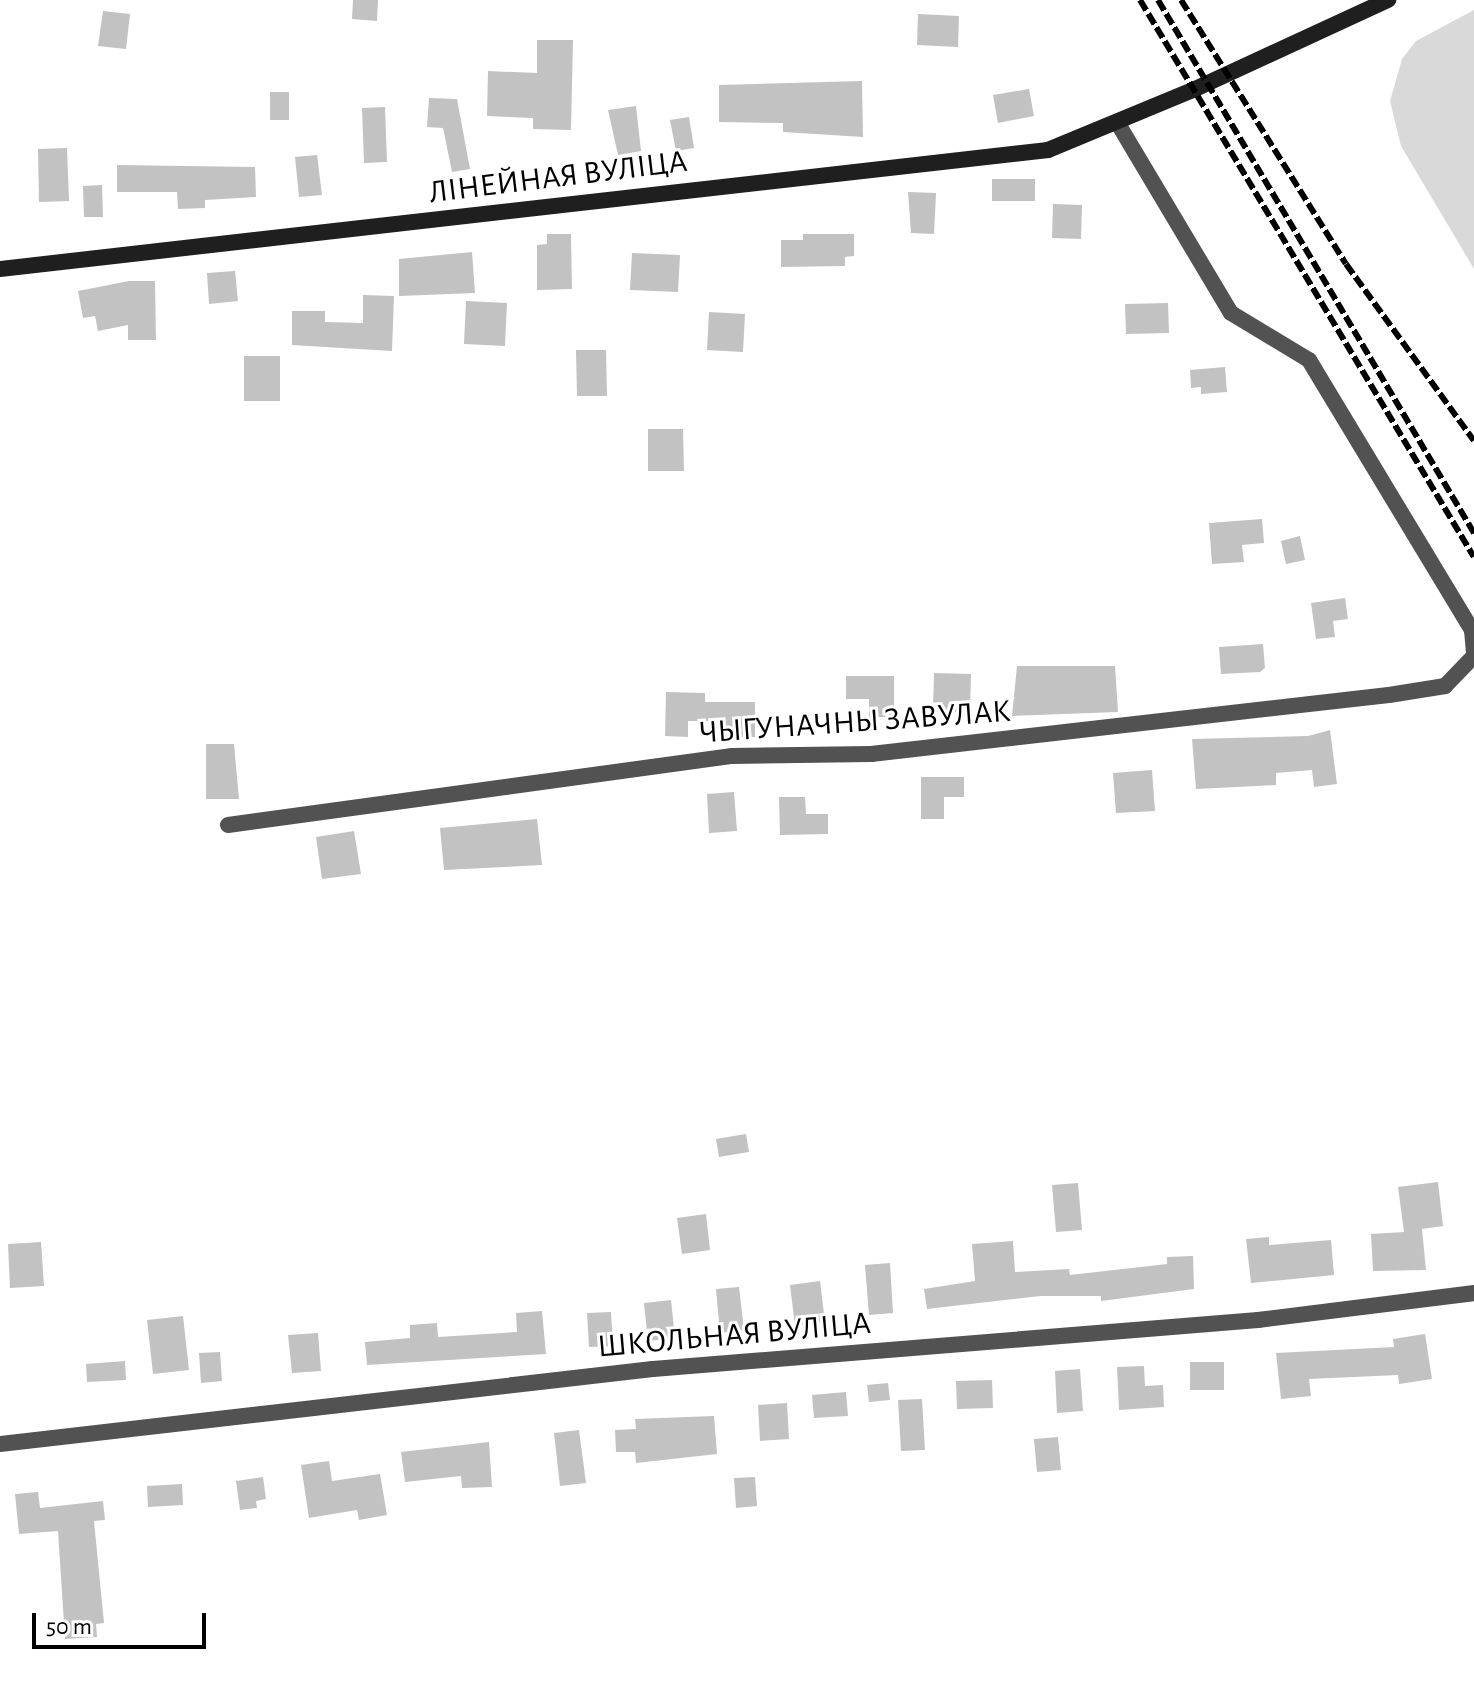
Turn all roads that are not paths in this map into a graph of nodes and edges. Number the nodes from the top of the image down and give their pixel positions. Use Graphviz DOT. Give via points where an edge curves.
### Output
graph roads {
  1 [pos="1388,0"];
  2 [pos="1117,122"];
  3 [pos="0,269"];
  4 [pos="1474,654"];
  5 [pos="228,825"];
  6 [pos="1474,1293"];
  7 [pos="0,1444"];
  1 -- 2 [label="street, ЛІНЕЙНАЯ ВУЛІЦА"];
  2 -- 3 [label="street, ЛІНЕЙНАЯ ВУЛІЦА" via="1048,150"];
  2 -- 4 [label="street, ЧЫГУНАЧНЫ ЗАВУЛАК" via="1231,313 1309,360 1472,630"];
  4 -- 5 [label="street, ЧЫГУНАЧНЫ ЗАВУЛАК" via="1445,686 1389,695 871,754 732,756"];
  6 -- 7 [label="street, ШКОЛЬНАЯ ВУЛІЦА" via="1258,1320 653,1369"];
}
